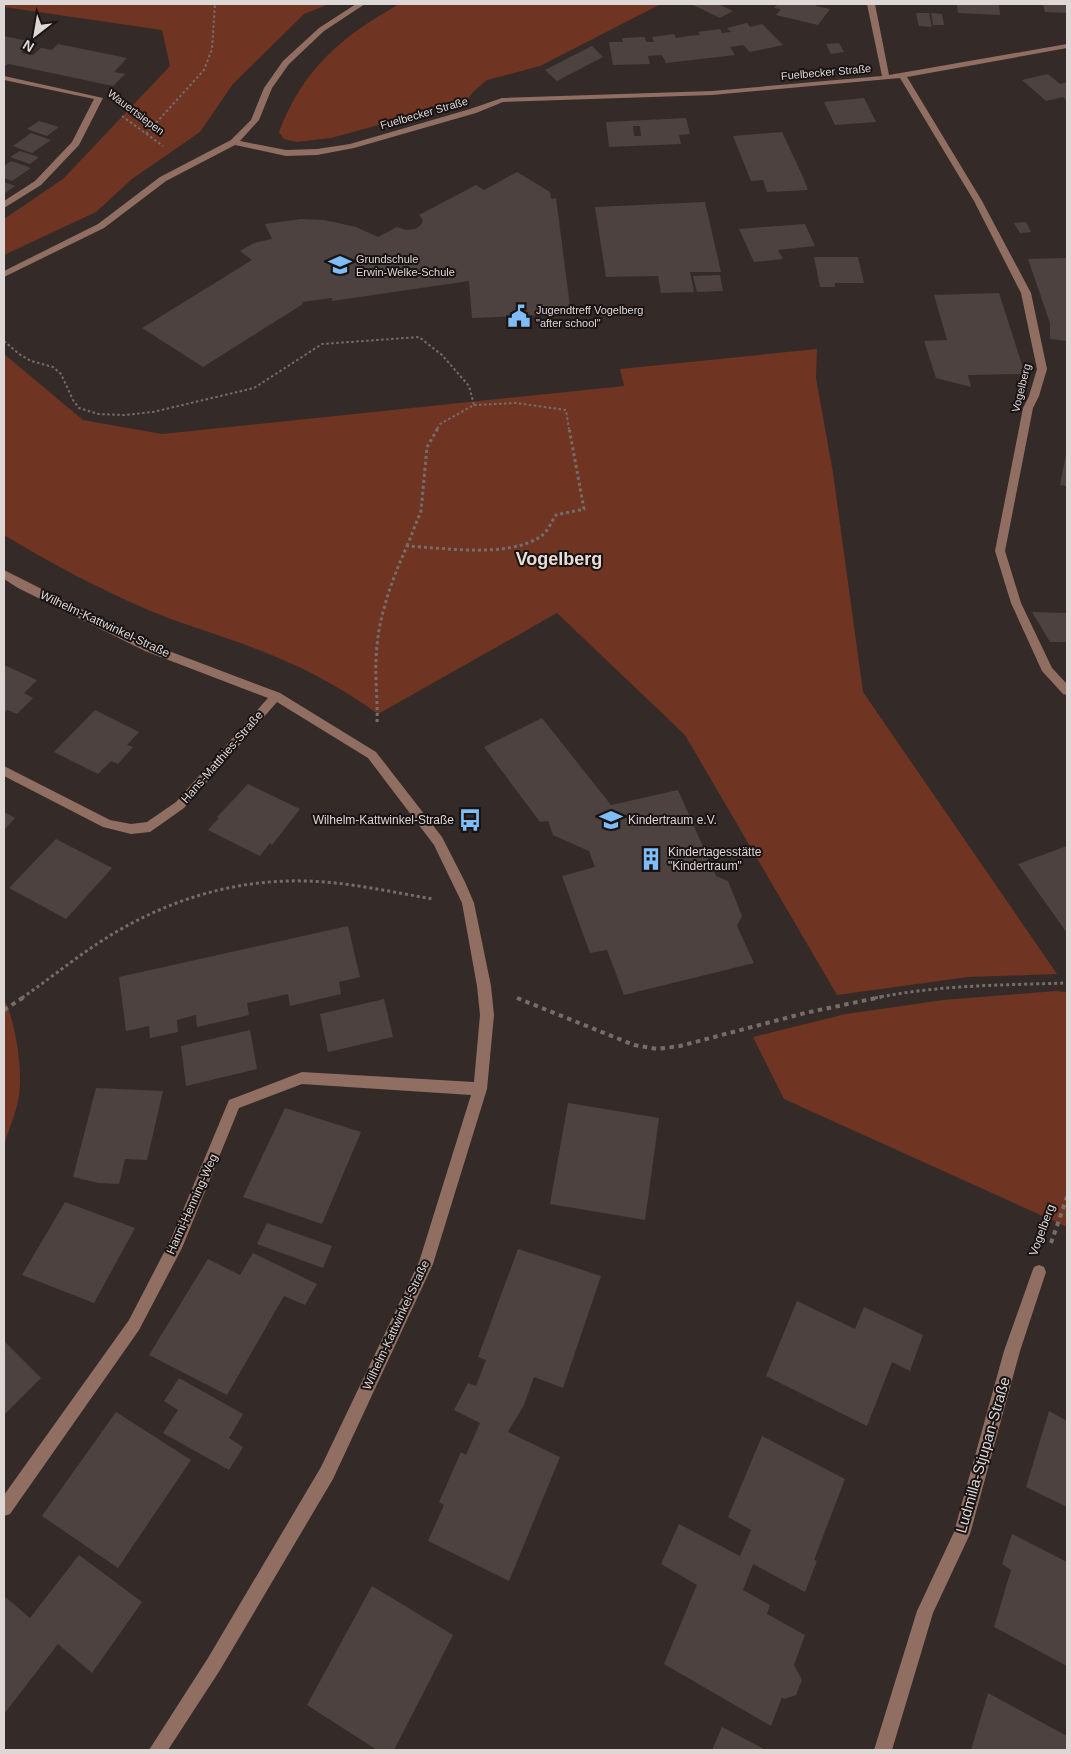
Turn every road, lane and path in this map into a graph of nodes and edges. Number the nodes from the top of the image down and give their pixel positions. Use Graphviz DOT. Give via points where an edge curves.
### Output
graph roads {
  1 [pos="215,4"];
  2 [pos="361,4"];
  3 [pos="871,4"];
  4 [pos="1067,46"];
  5 [pos="903,76"];
  6 [pos="4,78"];
  7 [pos="886,78"];
  8 [pos="99,98"];
  9 [pos="146,134"];
  10 [pos="234,142"];
  11 [pos="199,159"];
  12 [pos="4,205"];
  13 [pos="4,274"];
  14 [pos="4,341"];
  15 [pos="474,405"];
  16 [pos="407,546"];
  17 [pos="4,574"];
  18 [pos="1067,691"];
  19 [pos="276,696"];
  20 [pos="372,755"];
  21 [pos="4,771"];
  22 [pos="398,894"];
  23 [pos="1067,983"];
  24 [pos="484,986"];
  25 [pos="4,1010"];
  26 [pos="480,1088"];
  27 [pos="1067,1197"];
  28 [pos="1039,1272"];
  29 [pos="4,1508"];
  30 [pos="158,1750"];
  31 [pos="883,1750"];
  1 -- 9 [label="path" via="212,49 204,70"];
  2 -- 10 [label="street" via="315,34 287,63 269,87 255,120"];
  3 -- 7 [label="street, Fuelbecker Straße"];
  4 -- 5 [label="street, Fuelbecker Straße"];
  5 -- 7 [label="street, Fuelbecker Straße"];
  5 -- 18 [label="street, Vogelberg" via="978,200 1026,293 1042,369 1028,408 1000,551 1016,603 1048,671"];
  6 -- 8 [label="street, Wauertsiepen"];
  7 -- 10 [label="street, Fuelbecker Straße" via="712,93 502,100 351,146 317,152 286,153"];
  8 -- 9 [label="path, Wauertsiepen"];
  8 -- 12 [label="street" via="76,143 38,183"];
  9 -- 11 [label="path, Wauertsiepen" via="166,149 184,150"];
  10 -- 11 [label="street"];
  11 -- 13 [label="street" via="163,179 102,226"];
  14 -- 15 [label="path" via="31,361 53,367 61,374 79,408 98,414 154,412 254,388 322,344 418,338 442,355 469,386"];
  15 -- 16 [label="path" via="440,424 427,446 421,511"];
  15 -- 16 [label="path" via="516,403 566,410 584,508 556,516 542,537 504,549"];
  16 -- 20 [label="path" via="379,629 376,660 378,714"];
  17 -- 19 [label="street, Wilhelm-Kattwinkel-Straße" via="149,648"];
  19 -- 20 [label="street, Wilhelm-Kattwinkel-Straße"];
  19 -- 21 [label="street, Hans-Matthies-Straße" via="180,805 150,827 130,829 107,824"];
  20 -- 24 [label="street, Wilhelm-Kattwinkel-Straße" via="438,842 459,882 468,904"];
  22 -- 25 [label="path" via="290,881 212,892 166,907 125,927"];
  23 -- 24 [label="path" via="995,985 881,997 657,1049 634,1045"];
  24 -- 26 [label="street, Wilhelm-Kattwinkel-Straße" via="487,1015"];
  26 -- 29 [label="street, Hanni-Henning-Weg" via="302,1078 234,1104 177,1242 134,1325"];
  26 -- 30 [label="street, Wilhelm-Kattwinkel-Straße" via="426,1264 327,1472 214,1664"];
  27 -- 28 [label="path, Vogelberg"];
  28 -- 31 [label="street, Ludmilla-Stjupan-Straße" via="1012,1351 962,1534 924,1612"];
}
